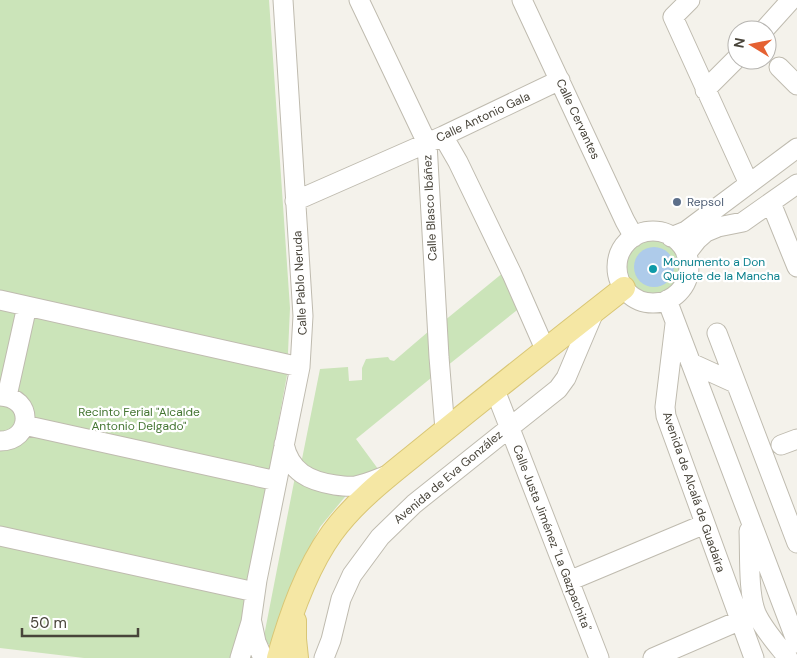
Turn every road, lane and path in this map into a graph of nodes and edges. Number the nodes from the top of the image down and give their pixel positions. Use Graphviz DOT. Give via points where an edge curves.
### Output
graph roads {
  1 [pos="283,0"];
  2 [pos="360,0"];
  3 [pos="522,0"];
  4 [pos="690,0"];
  5 [pos="791,0"];
  6 [pos="773,20"];
  7 [pos="779,67"];
  8 [pos="727,68"];
  9 [pos="560,80"];
  10 [pos="797,85"];
  11 [pos="706,90"];
  12 [pos="435,140"];
  13 [pos="797,148"];
  14 [pos="749,184"];
  15 [pos="797,184"];
  16 [pos="295,201"];
  17 [pos="771,203"];
  18 [pos="634,237"];
  19 [pos="671,237"];
  20 [pos="686,254"];
  21 [pos="797,267"];
  22 [pos="624,288"];
  23 [pos="0,300"];
  24 [pos="667,300"];
  25 [pos="27,306"];
  26 [pos="594,312"];
  27 [pos="675,321"];
  28 [pos="717,333"];
  29 [pos="546,349"];
  30 [pos="691,363"];
  31 [pos="300,367"];
  32 [pos="734,382"];
  33 [pos="495,390"];
  34 [pos="4,396"];
  35 [pos="24,424"];
  36 [pos="509,427"];
  37 [pos="445,430"];
  38 [pos="0,441"];
  39 [pos="284,444"];
  40 [pos="393,473"];
  41 [pos="277,481"];
  42 [pos="748,512"];
  43 [pos="705,524"];
  44 [pos="0,536"];
  45 [pos="797,542"];
  46 [pos="569,581"];
  47 [pos="302,591"];
  48 [pos="255,592"];
  49 [pos="748,617"];
  50 [pos="251,622"];
  51 [pos="797,643"];
  52 [pos="240,658"];
  53 [pos="263,658"];
  54 [pos="278,658"];
  55 [pos="297,658"];
  56 [pos="324,658"];
  57 [pos="599,658"];
  58 [pos="652,658"];
  59 [pos="754,658"];
  60 [pos="788,658"];
  1 -- 16 [label="street, Calle Pablo Neruda"];
  2 -- 12 [label="street, Calle Blasco Ibáñez"];
  3 -- 9 [label="street, Calle Cervantes"];
  4 -- 11 [label="street" via="673,17"];
  5 -- 6 [label="street"];
  7 -- 10 [label="street"];
  8 -- 11 [label="street"];
  9 -- 12 [label="street, Calle Antonio Gala"];
  9 -- 18 [label="street, Calle Cervantes"];
  11 -- 14 [label="street"];
  12 -- 16 [label="street, Calle Antonio Gala"];
  12 -- 29 [label="street" via="458,162"];
  12 -- 37 [label="street, Calle Blasco Ibáñez" via="437,333"];
  13 -- 14 [label="street"];
  14 -- 19 [label="street" via="686,231"];
  15 -- 17 [label="street"];
  16 -- 31 [label="street, Calle Pablo Neruda" via="303,316"];
  17 -- 20 [label="street" via="743,222 706,232"];
  17 -- 21 [label="street"];
  18 -- 19 [label="street" via="659,232"];
  18 -- 22 [label="street" via="619,260 619,278"];
  19 -- 20 [label="street"];
  20 -- 24 [label="street" via="689,270 684,286"];
  22 -- 24 [label="street" via="644,302"];
  22 -- 26 [label="main road, Avenida de Eva González"];
  23 -- 25 [label="street"];
  24 -- 27 [label="street, Avenida de Alcalá de Guadaíra"];
  25 -- 31 [label="street"];
  25 -- 34 [label="street"];
  26 -- 29 [label="main road, Avenida de Eva González"];
  26 -- 36 [label="street, Avenida de Eva González" via="566,378 548,398"];
  27 -- 30 [label="street, Avenida de Alcalá de Guadaíra"];
  27 -- 43 [label="street, Avenida de Alcalá de Guadaíra" via="666,416"];
  28 -- 32 [label="street"];
  29 -- 33 [label="main road, Avenida de Eva González"];
  30 -- 32 [label="street"];
  30 -- 42 [label="street, Avenida de Alcalá de Guadaíra"];
  31 -- 39 [label="street, Calle Pablo Neruda"];
  32 -- 45 [label="street"];
  33 -- 36 [label="street, Calle Justa Jiménez \"La Gazpachita\""];
  33 -- 37 [label="main road, Avenida de Eva González"];
  34 -- 35 [label="street" via="14,399 24,410"];
  35 -- 38 [label="street" via="16,437"];
  35 -- 41 [label="street"];
  36 -- 46 [label="street, Calle Justa Jiménez \"La Gazpachita\""];
  36 -- 56 [label="street, Avenida de Eva González" via="414,504 371,548 352,575 341,599"];
  37 -- 40 [label="main road, Avenida de Eva González"];
  39 -- 40 [label="street" via="293,466 312,480 327,484 353,487"];
  39 -- 41 [label="street, Calle Pablo Neruda"];
  40 -- 47 [label="main road, Avenida de Eva González" via="352,509 336,528 315,559"];
  41 -- 48 [label="street, Calle Pablo Neruda"];
  42 -- 49 [label="street" via="753,601"];
  42 -- 51 [label="street, Avenida de Alcalá de Guadaíra"];
  43 -- 46 [label="street"];
  43 -- 49 [label="street, Avenida de Alcalá de Guadaíra"];
  44 -- 48 [label="street"];
  46 -- 57 [label="street, Calle Justa Jiménez \"La Gazpachita\""];
  47 -- 54 [label="main road"];
  47 -- 55 [label="main road" via="296,617"];
  48 -- 50 [label="street, Calle Pablo Neruda"];
  49 -- 58 [label="street"];
  49 -- 59 [label="street, Avenida de Alcalá de Guadaíra"];
  49 -- 60 [label="street" via="764,626"];
  50 -- 52 [label="street, Calle Pablo Neruda"];
  50 -- 53 [label="street, Calle Pablo Neruda"];
}
